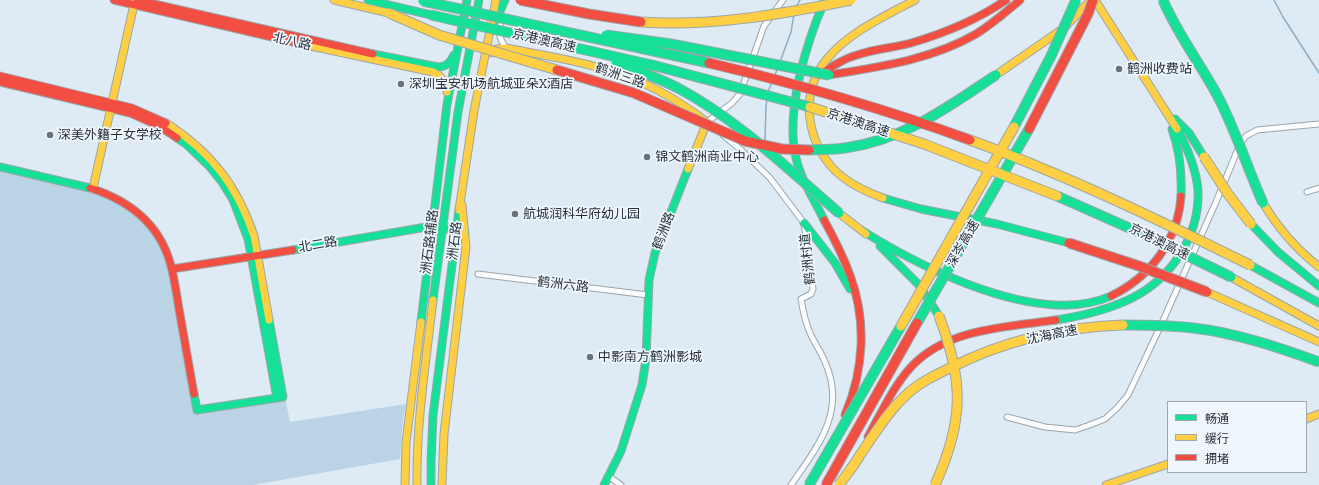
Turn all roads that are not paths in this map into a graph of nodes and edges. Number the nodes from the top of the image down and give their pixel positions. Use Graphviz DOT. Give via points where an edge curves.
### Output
graph roads {
  1 [pos="114,0"];
  2 [pos="334,0"];
  3 [pos="368,0"];
  4 [pos="422,0"];
  5 [pos="467,0"];
  6 [pos="479,0"];
  7 [pos="496,0"];
  8 [pos="505,0"];
  9 [pos="520,0"];
  10 [pos="783,0"];
  11 [pos="826,0"];
  12 [pos="851,0"];
  13 [pos="915,0"];
  14 [pos="1006,0"];
  15 [pos="1020,0"];
  16 [pos="1076,0"];
  17 [pos="1093,0"];
  18 [pos="1163,0"];
  19 [pos="135,2"];
  20 [pos="431,15"];
  21 [pos="539,26"];
  22 [pos="459,42"];
  23 [pos="485,45"];
  24 [pos="506,48"];
  25 [pos="482,63"];
  26 [pos="0,76"];
  27 [pos="815,78"];
  28 [pos="0,82"];
  29 [pos="1161,103"];
  30 [pos="447,104"];
  31 [pos="111,105"];
  32 [pos="707,122"];
  33 [pos="1319,124"];
  34 [pos="0,167"];
  35 [pos="92,188"];
  36 [pos="1319,188"];
  37 [pos="1307,192"];
  38 [pos="804,223"];
  39 [pos="432,226"];
  40 [pos="442,228"];
  41 [pos="861,230"];
  42 [pos="461,231"];
  43 [pos="255,256"];
  44 [pos="1319,267"];
  45 [pos="172,268"];
  46 [pos="478,274"];
  47 [pos="1319,286"];
  48 [pos="648,295"];
  49 [pos="1319,303"];
  50 [pos="861,323"];
  51 [pos="1319,326"];
  52 [pos="1319,342"];
  53 [pos="1319,362"];
  54 [pos="1007,417"];
  55 [pos="1167,464"];
  56 [pos="608,476"];
  57 [pos="405,485"];
  58 [pos="417,485"];
  59 [pos="431,485"];
  60 [pos="442,485"];
  61 [pos="604,485"];
  62 [pos="621,485"];
  63 [pos="791,485"];
  64 [pos="808,485"];
  65 [pos="826,485"];
  66 [pos="839,485"];
  67 [pos="935,485"];
  68 [pos="1106,485"];
  1 -- 19 [label="main road, 北八路"];
  2 -- 17 [label="main road, bridge" via="389,13 439,35 634,93 746,141 807,150 845,148 870,143 920,124 1046,42"];
  3 -- 20 [label="main road, 京港澳高速"];
  4 -- 21 [label="main road, 京港澳高速, bridge"];
  5 -- 22 [label="main road, 洲石路辅路"];
  6 -- 40 [label="main road, 洲石路" via="451,155"];
  7 -- 23 [label="main road, 洲石路"];
  8 -- 23 [label="main road"];
  8 -- 24 [label="street" via="498,33"];
  9 -- 12 [label="main road, bridge" via="598,17 679,23 742,18"];
  10 -- 32 [label="street" via="764,26 740,94"];
  11 -- 50 [label="main road" via="815,25 794,97 793,140 803,180 847,266 856,293"];
  13 -- 27 [label="main road" via="850,38 833,51 823,62"];
  14 -- 27 [label="main road" via="973,21 923,40 862,53 839,62"];
  15 -- 21 [label="main road, bridge" via="980,32 946,49 907,62 829,75 671,44"];
  16 -- 64 [label="main road, 深岑高速, bridge" via="1051,56 1006,143"];
  17 -- 29 [label="main road"];
  17 -- 65 [label="main road, 深岑高速, bridge" via="1041,108"];
  18 -- 44 [label="main road, bridge" via="1175,26 1227,115 1263,203 1284,235"];
  19 -- 22 [label="main road, 北八路" via="439,68 451,62"];
  19 -- 30 [label="main road, 北八路" via="309,46 433,72 444,78"];
  19 -- 31 [label="main road"];
  20 -- 41 [label="main road, bridge" via="496,35 620,64 668,83 709,106 735,125"];
  20 -- 51 [label="main road, 京港澳高速, bridge" via="670,70 879,129 1006,175 1144,234"];
  21 -- 49 [label="main road, 京港澳高速, bridge" via="674,55 883,110 1095,190 1250,265"];
  22 -- 30 [label="main road, 洲石路辅路"];
  23 -- 25 [label="main road, 洲石路"];
  24 -- 25 [label="main road" via="488,54"];
  24 -- 32 [label="main road, 鹤洲三路" via="577,62 622,75 659,90"];
  25 -- 42 [label="main road, 洲石路" via="461,195"];
  26 -- 31 [label="main road"];
  27 -- 52 [label="main road, bridge" via="808,112 813,136 825,160 848,182 897,203 998,224 1069,243 1139,266 1207,292"];
  28 -- 31 [label="main road"];
  29 -- 41 [label="main road" via="1178,144 1178,220 1171,238 1154,264 1141,278 1114,294 1082,304 1057,305 1037,303 975,288 934,271"];
  29 -- 47 [label="main road, bridge" via="1189,133 1228,194 1251,224 1278,252"];
  29 -- 66 [label="main road" via="1189,152 1195,173 1198,202 1196,219 1180,257 1153,287 1120,304 1084,315 982,330 929,351 905,375"];
  30 -- 39 [label="main road, 洲石路辅路"];
  31 -- 35 [label="main road"];
  31 -- 43 [label="main road" via="132,108 161,120 190,139 214,162 238,197 254,237"];
  32 -- 38 [label="street, 鹤洲村道" via="770,178"];
  32 -- 48 [label="main road, 鹤洲路" via="655,253"];
  33 -- 54 [label="street" via="1257,130 1246,136 1240,144 1161,325 1128,394 1117,408 1105,419 1075,430 1045,427"];
  34 -- 35 [label="main road"];
  35 -- 45 [label="main road" via="108,193 138,212 158,236"];
  36 -- 37 [label="street"];
  38 -- 50 [label="main road" via="839,267 851,292"];
  38 -- 63 [label="street, 鹤洲村道" via="812,289 810,294 802,299 803,311 811,335 828,368 833,401 829,423 816,449"];
  39 -- 40 [label="main road, 北二路"];
  39 -- 43 [label="main road, 北二路"];
  39 -- 57 [label="main road, 洲石路辅路" via="406,442"];
  40 -- 42 [label="main road, 北二路"];
  40 -- 58 [label="main road, 洲石路" via="419,419"];
  41 -- 67 [label="main road, bridge" via="919,285 940,316 952,347 958,379 955,434 950,453"];
  42 -- 59 [label="main road, 洲石路" via="433,420"];
  42 -- 60 [label="main road" via="465,259 444,434"];
  43 -- 45 [label="main road, 北二路"];
  43 -- 45 [label="main road" via="280,397 197,410"];
  46 -- 48 [label="street, 鹤洲六路"];
  48 -- 56 [label="main road, 鹤洲路" via="646,358 642,385 621,451"];
  50 -- 64 [label="main road" via="862,349 856,386 831,444"];
  53 -- 66 [label="main road, 沈海高速, bridge" via="1257,342 1176,326 1136,324 1097,327 1020,341 964,360 910,391 880,425"];
  55 -- 68 [label="main road"];
  56 -- 61 [label="main road, 鹤洲路"];
  56 -- 62 [label="street"];
}
